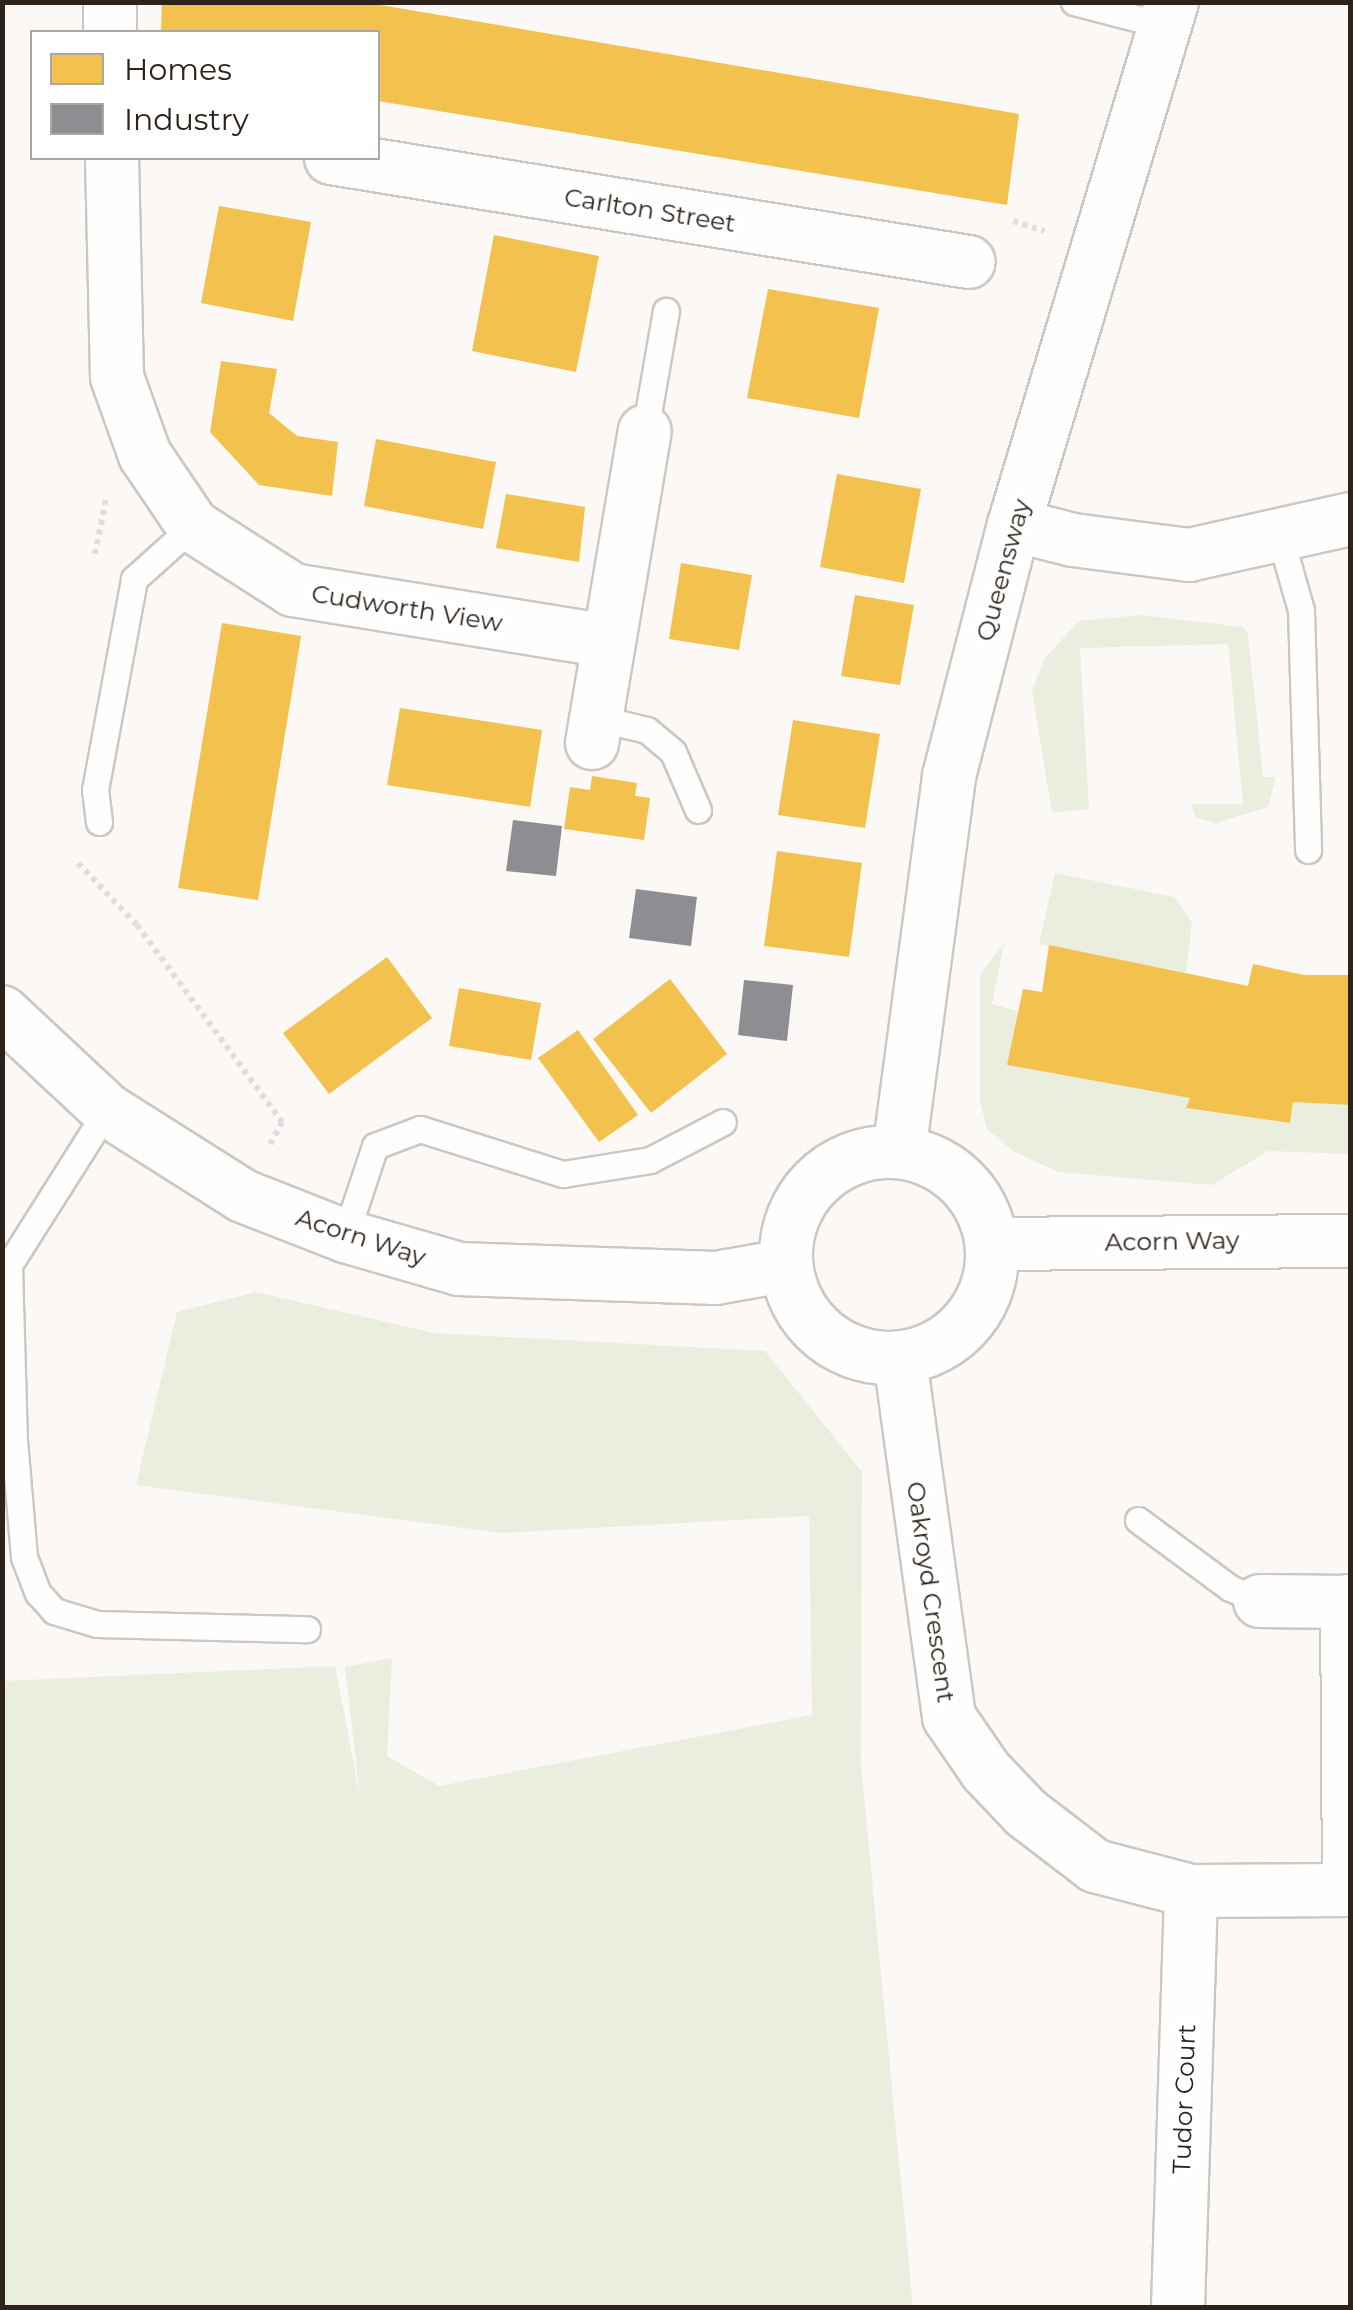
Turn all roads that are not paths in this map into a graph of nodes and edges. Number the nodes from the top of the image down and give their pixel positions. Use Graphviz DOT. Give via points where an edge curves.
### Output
graph roads {
  1 [pos="110,2"];
  2 [pos="1074,2"];
  3 [pos="1169,14"];
  4 [pos="110,30"];
  5 [pos="112,160"];
  6 [pos="343,160"];
  7 [pos="970,262"];
  8 [pos="666,312"];
  9 [pos="646,430"];
  10 [pos="1350,519"];
  11 [pos="1014,525"];
  12 [pos="193,526"];
  13 [pos="1279,533"];
  14 [pos="607,641"];
  15 [pos="594,731"];
  16 [pos="698,810"];
  17 [pos="100,822"];
  18 [pos="1308,850"];
  19 [pos="2,1012"];
  20 [pos="108,1110"];
  21 [pos="723,1122"];
  22 [pos="899,1152"];
  23 [pos="345,1236"];
  24 [pos="1350,1241"];
  25 [pos="992,1244"];
  26 [pos="784,1266"];
  27 [pos="900,1359"];
  28 [pos="1138,1520"];
  29 [pos="1260,1602"];
  30 [pos="1349,1602"];
  31 [pos="307,1629"];
  32 [pos="1350,1890"];
  33 [pos="1191,1891"];
  34 [pos="1178,2308"];
  1 -- 4 [label="street"];
  2 -- 3 [label="lane"];
  3 -- 11 [label="street, Queensway"];
  5 -- 12 [label="street, Cudworth View" via="116,377 145,455"];
  6 -- 7 [label="street, Carlton Street"];
  8 -- 9 [label="lane"];
  9 -- 14 [label="street"];
  10 -- 13 [label="street"];
  11 -- 13 [label="street" via="1190,555"];
  11 -- 22 [label="street, Queensway" via="949,776"];
  12 -- 14 [label="street, Cudworth View" via="293,590"];
  12 -- 17 [label="lane" via="134,580 95,790"];
  13 -- 18 [label="lane" via="1301,610"];
  14 -- 15 [label="street"];
  15 -- 16 [label="lane" via="647,730 673,752"];
  19 -- 20 [label="street, Acorn Way"];
  20 -- 23 [label="street, Acorn Way" via="242,1196"];
  20 -- 31 [label="lane" via="9,1264 24,1557 38,1593 54,1611 97,1624"];
  21 -- 23 [label="lane" via="650,1160 563,1174 420,1129 374,1146"];
  22 -- 25 [label="street" via="934,1161 963,1182 984,1212"];
  22 -- 26 [label="street" via="862,1155 829,1170 803,1196 788,1228"];
  23 -- 26 [label="street, Acorn Way" via="459,1269 716,1278"];
  24 -- 25 [label="street, Acorn Way"];
  25 -- 27 [label="street" via="990,1280 976,1314 950,1340"];
  26 -- 27 [label="street" via="804,1316 830,1342 863,1356"];
  27 -- 33 [label="street, Oakroyd Crescent" via="949,1718 1026,1813 1095,1866"];
  28 -- 29 [label="lane" via="1230,1588"];
  29 -- 30 [label="street"];
  30 -- 32 [label="street"];
  32 -- 33 [label="street, Oakroyd Crescent"];
  33 -- 34 [label="street, Tudor Court"];
}
